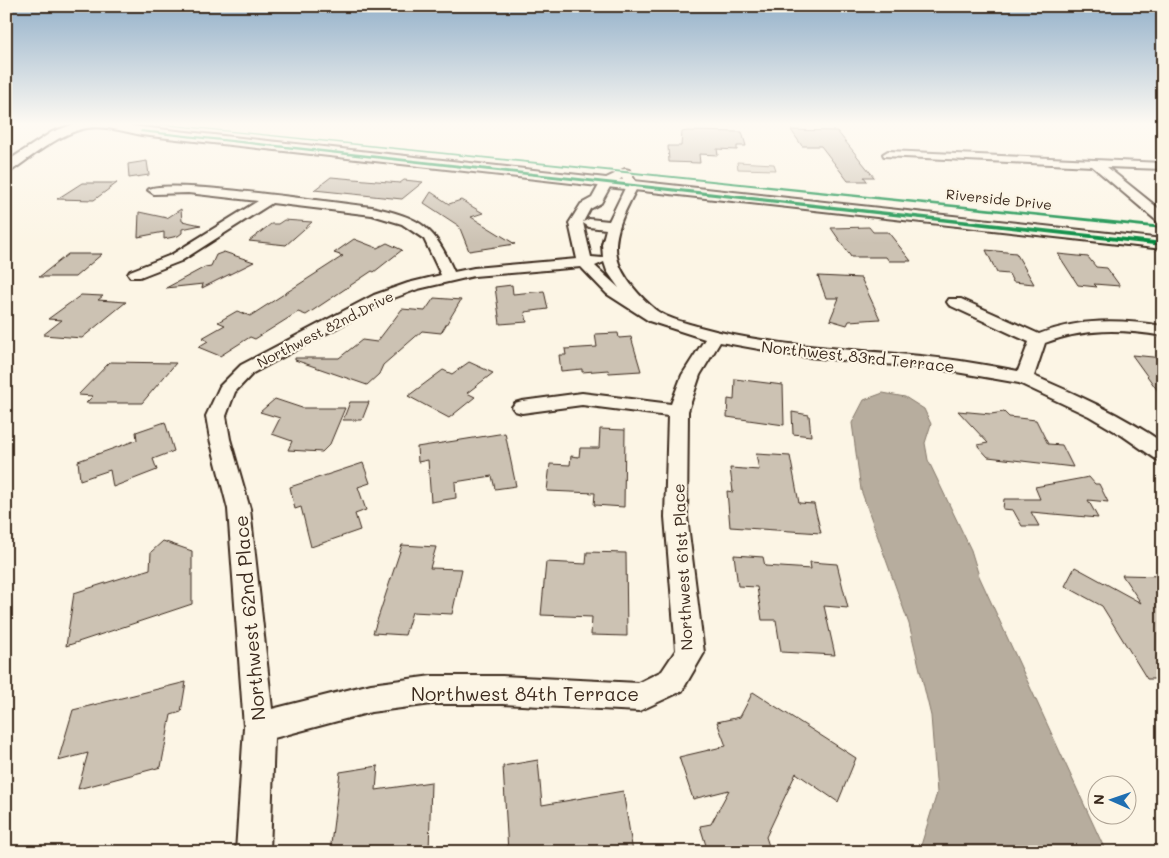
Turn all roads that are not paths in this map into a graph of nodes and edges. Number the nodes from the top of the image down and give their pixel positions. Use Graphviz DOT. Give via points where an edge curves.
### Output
graph roads {
  1 [pos="441,163"];
  2 [pos="529,163"];
  3 [pos="1095,163"];
  4 [pos="1163,166"];
  5 [pos="625,172"];
  6 [pos="606,183"];
  7 [pos="632,186"];
  8 [pos="154,190"];
  9 [pos="268,200"];
  10 [pos="1163,219"];
  11 [pos="613,226"];
  12 [pos="1163,228"];
  13 [pos="585,229"];
  14 [pos="1163,244"];
  15 [pos="610,261"];
  16 [pos="585,262"];
  17 [pos="134,274"];
  18 [pos="448,277"];
  19 [pos="955,302"];
  20 [pos="655,318"];
  21 [pos="1163,331"];
  22 [pos="715,337"];
  23 [pos="1038,340"];
  24 [pos="1024,378"];
  25 [pos="227,390"];
  26 [pos="522,407"];
  27 [pos="678,411"];
  28 [pos="1163,454"];
  29 [pos="672,681"];
  30 [pos="260,728"];
  31 [pos="252,852"];
  1 -- 6 [label="street, Riverside Drive"];
  2 -- 5 [label="street, Riverside Drive"];
  3 -- 4 [label="street"];
  3 -- 10 [label="street"];
  5 -- 6 [label="street"];
  5 -- 7 [label="street"];
  5 -- 12 [label="street, Riverside Drive"];
  6 -- 7 [label="street, Riverside Drive"];
  6 -- 13 [label="street" via="597,200 579,215 576,223"];
  7 -- 11 [label="street"];
  7 -- 14 [label="street, Riverside Drive"];
  8 -- 9 [label="street" via="188,189"];
  9 -- 17 [label="street" via="176,258"];
  9 -- 18 [label="street" via="401,217 433,242"];
  11 -- 13 [label="street"];
  11 -- 15 [label="street" via="608,248"];
  13 -- 16 [label="street"];
  15 -- 16 [label="street, Northwest 82nd Drive"];
  15 -- 20 [label="street" via="627,289"];
  16 -- 18 [label="street, Northwest 82nd Drive"];
  16 -- 20 [label="street, Northwest 83rd Terrace" via="616,295"];
  18 -- 25 [label="street, Northwest 82nd Drive" via="380,298 247,369"];
  19 -- 23 [label="street"];
  20 -- 22 [label="street, Northwest 83rd Terrace"];
  21 -- 23 [label="street" via="1134,326 1093,326 1059,331"];
  22 -- 24 [label="street, Northwest 83rd Terrace" via="810,353 971,367"];
  22 -- 27 [label="street, Northwest 61st Place" via="691,375"];
  23 -- 24 [label="street"];
  24 -- 28 [label="street, Northwest 83rd Terrace" via="1089,407"];
  25 -- 30 [label="street, Northwest 62nd Place" via="216,416 239,509"];
  26 -- 27 [label="street" via="582,400"];
  27 -- 29 [label="street, Northwest 61st Place" via="676,517 690,653"];
  29 -- 30 [label="street, Northwest 84th Terrace" via="639,697 432,690 371,698"];
  30 -- 31 [label="street, Northwest 62nd Place"];
}
